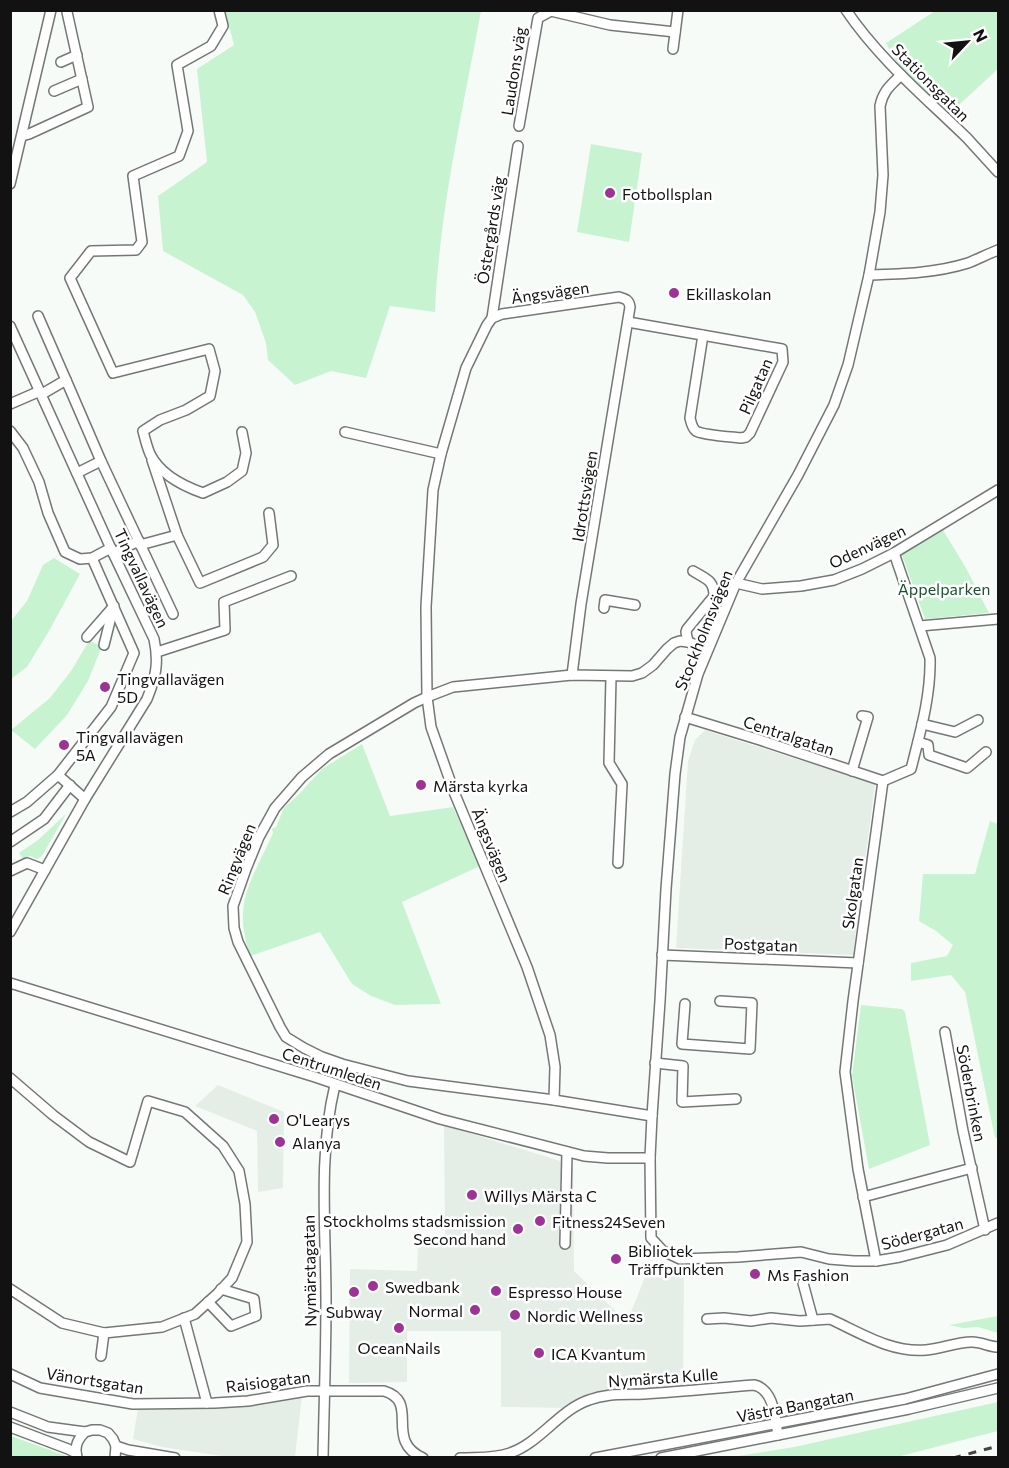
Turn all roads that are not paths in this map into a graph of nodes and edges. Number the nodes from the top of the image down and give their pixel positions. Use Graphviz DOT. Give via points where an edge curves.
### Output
graph roads {
  1 [pos="219,10"];
  2 [pos="678,10"];
  3 [pos="846,10"];
  4 [pos="69,11"];
  5 [pos="50,15"];
  6 [pos="675,32"];
  7 [pos="673,49"];
  8 [pos="77,56"];
  9 [pos="62,63"];
  10 [pos="901,75"];
  11 [pos="82,79"];
  12 [pos="54,91"];
  13 [pos="519,126"];
  14 [pos="22,136"];
  15 [pos="518,146"];
  16 [pos="999,172"];
  17 [pos="10,184"];
  18 [pos="999,250"];
  19 [pos="869,275"];
  20 [pos="38,316"];
  21 [pos="492,318"];
  22 [pos="628,322"];
  23 [pos="10,326"];
  24 [pos="703,335"];
  25 [pos="66,380"];
  26 [pos="41,393"];
  27 [pos="10,404"];
  28 [pos="10,431"];
  29 [pos="242,432"];
  30 [pos="345,432"];
  31 [pos="441,454"];
  32 [pos="150,455"];
  33 [pos="102,461"];
  34 [pos="77,473"];
  35 [pos="999,490"];
  36 [pos="269,513"];
  37 [pos="177,535"];
  38 [pos="140,543"];
  39 [pos="112,550"];
  40 [pos="894,553"];
  41 [pos="92,558"];
  42 [pos="693,571"];
  43 [pos="291,576"];
  44 [pos="736,583"];
  45 [pos="635,604"];
  46 [pos="114,606"];
  47 [pos="604,608"];
  48 [pos="173,614"];
  49 [pos="999,619"];
  50 [pos="920,626"];
  51 [pos="87,637"];
  52 [pos="688,642"];
  53 [pos="104,645"];
  54 [pos="708,649"];
  55 [pos="157,652"];
  56 [pos="572,675"];
  57 [pos="610,676"];
  58 [pos="427,697"];
  59 [pos="862,716"];
  60 [pos="685,717"];
  61 [pos="978,720"];
  62 [pos="922,724"];
  63 [pos="918,742"];
  64 [pos="986,752"];
  65 [pos="852,771"];
  66 [pos="58,775"];
  67 [pos="883,781"];
  68 [pos="70,785"];
  69 [pos="85,799"];
  70 [pos="10,812"];
  71 [pos="10,842"];
  72 [pos="618,863"];
  73 [pos="45,870"];
  74 [pos="10,871"];
  75 [pos="10,932"];
  76 [pos="662,955"];
  77 [pos="858,963"];
  78 [pos="10,983"];
  79 [pos="720,1001"];
  80 [pos="685,1004"];
  81 [pos="945,1032"];
  82 [pos="656,1063"];
  83 [pos="10,1078"];
  84 [pos="335,1085"];
  85 [pos="736,1099"];
  86 [pos="554,1100"];
  87 [pos="652,1116"];
  88 [pos="567,1152"];
  89 [pos="650,1158"];
  90 [pos="972,1168"];
  91 [pos="863,1197"];
  92 [pos="999,1224"];
  93 [pos="985,1230"];
  94 [pos="565,1244"];
  95 [pos="876,1261"];
  96 [pos="804,1283"];
  97 [pos="10,1289"];
  98 [pos="221,1289"];
  99 [pos="208,1302"];
  100 [pos="184,1318"];
  101 [pos="707,1319"];
  102 [pos="813,1320"];
  103 [pos="104,1333"];
  104 [pos="999,1347"];
  105 [pos="101,1356"];
  106 [pos="10,1374"];
  107 [pos="999,1374"];
  108 [pos="999,1388"];
  109 [pos="324,1390"];
  110 [pos="211,1403"];
  111 [pos="10,1412"];
  112 [pos="776,1423"];
  113 [pos="10,1427"];
  114 [pos="85,1432"];
  115 [pos="778,1435"];
  116 [pos="116,1446"];
  117 [pos="77,1455"];
  118 [pos="115,1458"];
  119 [pos="175,1458"];
  120 [pos="323,1458"];
  121 [pos="423,1458"];
  122 [pos="460,1458"];
  123 [pos="595,1458"];
  124 [pos="661,1458"];
  1 -- 32 [label="street" via="223,26 211,46 177,65 188,131 179,156 133,176 142,242 136,250 91,251 70,278 113,373 209,349 215,371 210,396 143,431"];
  2 -- 6 [label="street"];
  3 -- 10 [label="street, Stationsgatan"];
  4 -- 5 [label="street"];
  4 -- 8 [label="street"];
  5 -- 14 [label="street"];
  6 -- 7 [label="street"];
  6 -- 13 [label="street, Laudons väg" via="610,25 551,11 537,18"];
  8 -- 9 [label="street"];
  8 -- 11 [label="street"];
  10 -- 16 [label="street, Stationsgatan"];
  10 -- 19 [label="street, Stockholmsvägen" via="886,89 880,106 882,193"];
  11 -- 12 [label="street"];
  11 -- 14 [label="street" via="88,106"];
  14 -- 17 [label="street"];
  15 -- 21 [label="street, Östergårds väg"];
  18 -- 19 [label="street" via="946,269"];
  19 -- 44 [label="street, Stockholmsvägen" via="848,365 834,405"];
  20 -- 25 [label="street"];
  21 -- 22 [label="street, Ängsvägen" via="619,297 630,302"];
  21 -- 31 [label="street, Ängsvägen" via="466,368"];
  22 -- 24 [label="street, Pilgatan"];
  22 -- 56 [label="street, Idrottsvägen"];
  23 -- 26 [label="street, Tingvallavägen"];
  24 -- 24 [label="street, Pilgatan" via="782,349 783,362 746,437 702,433 692,424"];
  25 -- 26 [label="street"];
  25 -- 33 [label="street"];
  26 -- 27 [label="street"];
  26 -- 34 [label="street, Tingvallavägen"];
  28 -- 41 [label="street" via="39,482 65,552 80,559"];
  29 -- 32 [label="street" via="246,453 242,471 203,493 164,472"];
  30 -- 31 [label="street"];
  31 -- 58 [label="street, Ängsvägen" via="430,526"];
  32 -- 37 [label="street"];
  33 -- 34 [label="street"];
  33 -- 38 [label="street"];
  34 -- 39 [label="street, Tingvallavägen"];
  35 -- 40 [label="street, Odenvägen"];
  36 -- 37 [label="street" via="273,545 262,557 200,584"];
  37 -- 38 [label="street"];
  38 -- 39 [label="street"];
  38 -- 48 [label="street"];
  39 -- 41 [label="street"];
  39 -- 55 [label="street, Tingvallavägen"];
  40 -- 44 [label="street, Odenvägen" via="834,580 762,589"];
  40 -- 50 [label="street"];
  41 -- 46 [label="street"];
  42 -- 52 [label="street" via="714,586 714,596 687,629"];
  43 -- 55 [label="street" via="224,602 225,630"];
  44 -- 54 [label="street, Stockholmsvägen"];
  45 -- 47 [label="street" via="605,600"];
  46 -- 51 [label="street"];
  46 -- 53 [label="street"];
  46 -- 66 [label="street" via="134,653 111,707"];
  49 -- 50 [label="street"];
  50 -- 62 [label="street" via="930,658"];
  52 -- 54 [label="street"];
  52 -- 57 [label="street, Ringvägen" via="674,643 642,673"];
  54 -- 60 [label="street, Stockholmsvägen"];
  55 -- 69 [label="street, Tingvallavägen" via="154,683 147,699"];
  56 -- 57 [label="street, Ringvägen"];
  56 -- 58 [label="street, Ringvägen" via="453,687"];
  57 -- 72 [label="street" via="609,763 622,784"];
  58 -- 86 [label="street, Ängsvägen" via="431,728 454,792 527,967 550,1035 555,1067"];
  58 -- 86 [label="street, Ringvägen" via="329,754 275,808 259,837 233,906 238,942 286,1037 304,1048 342,1064 408,1080"];
  59 -- 65 [label="street" via="868,717"];
  60 -- 65 [label="street, Centralgatan"];
  60 -- 76 [label="street, Stockholmsvägen" via="675,774"];
  61 -- 62 [label="street" via="955,732"];
  62 -- 63 [label="street"];
  63 -- 64 [label="street" via="928,745 929,755 967,768"];
  63 -- 67 [label="street" via="911,770"];
  65 -- 67 [label="street, Centralgatan"];
  66 -- 68 [label="street"];
  66 -- 70 [label="street"];
  67 -- 77 [label="street, Skolgatan"];
  68 -- 69 [label="street"];
  68 -- 71 [label="street" via="44,819"];
  69 -- 73 [label="street, Tingvallavägen"];
  73 -- 74 [label="street" via="27,862"];
  73 -- 75 [label="street, Tingvallavägen"];
  76 -- 77 [label="street, Postgatan"];
  76 -- 82 [label="street, Stockholmsvägen"];
  77 -- 91 [label="street, Skolgatan" via="845,1072"];
  78 -- 84 [label="street, Centrumleden"];
  79 -- 80 [label="street" via="752,1003 750,1049 682,1044"];
  81 -- 90 [label="street, Söderbrinken"];
  82 -- 85 [label="street" via="683,1066 682,1102"];
  82 -- 87 [label="street, Stockholmsvägen"];
  83 -- 98 [label="street" via="89,1142 130,1162 148,1101 185,1112 224,1146 239,1171 247,1242 232,1278"];
  84 -- 88 [label="street, Centrumleden" via="440,1119"];
  84 -- 109 [label="street, Nymärstagatan" via="327,1131 324,1200"];
  86 -- 87 [label="street, Ringvägen"];
  87 -- 89 [label="street, Stockholmsvägen"];
  88 -- 89 [label="street, Centrumleden" via="608,1158"];
  88 -- 94 [label="street"];
  89 -- 95 [label="street, Södergatan" via="651,1238 663,1251 680,1259 801,1252 829,1259"];
  90 -- 91 [label="street"];
  90 -- 93 [label="street, Söderbrinken"];
  91 -- 95 [label="street, Skolgatan"];
  92 -- 93 [label="street, Södergatan"];
  93 -- 95 [label="street, Södergatan" via="947,1245"];
  96 -- 102 [label="street"];
  97 -- 103 [label="street" via="62,1323"];
  98 -- 99 [label="street"];
  98 -- 99 [label="street" via="254,1299 256,1316 231,1326"];
  99 -- 100 [label="street"];
  100 -- 103 [label="street" via="162,1327"];
  100 -- 110 [label="street"];
  101 -- 102 [label="street"];
  102 -- 104 [label="street" via="830,1319 884,1345 899,1348 927,1350 970,1342"];
  103 -- 105 [label="street"];
  106 -- 110 [label="street, Vänortsgatan" via="40,1388 133,1404"];
  107 -- 112 [label="street, Västra Bangatan" via="905,1399"];
  108 -- 115 [label="street, Västra Bangatan"];
  109 -- 110 [label="street, Raisiogatan"];
  109 -- 120 [label="street, Nymärstagatan"];
  109 -- 121 [label="street" via="392,1393 401,1406 403,1438"];
  111 -- 114 [label="street" via="48,1427"];
  112 -- 115 [label="street, Nymärsta Kulle"];
  112 -- 122 [label="street, Nymärsta Kulle" via="770,1398 760,1386 611,1395 587,1400 511,1453"];
  112 -- 123 [label="street, Västra Bangatan"];
  113 -- 117 [label="street"];
  114 -- 116 [label="street" via="108,1433"];
  114 -- 117 [label="street" via="76,1445"];
  115 -- 124 [label="street, Västra Bangatan"];
  116 -- 118 [label="street"];
  116 -- 119 [label="street"];
}
